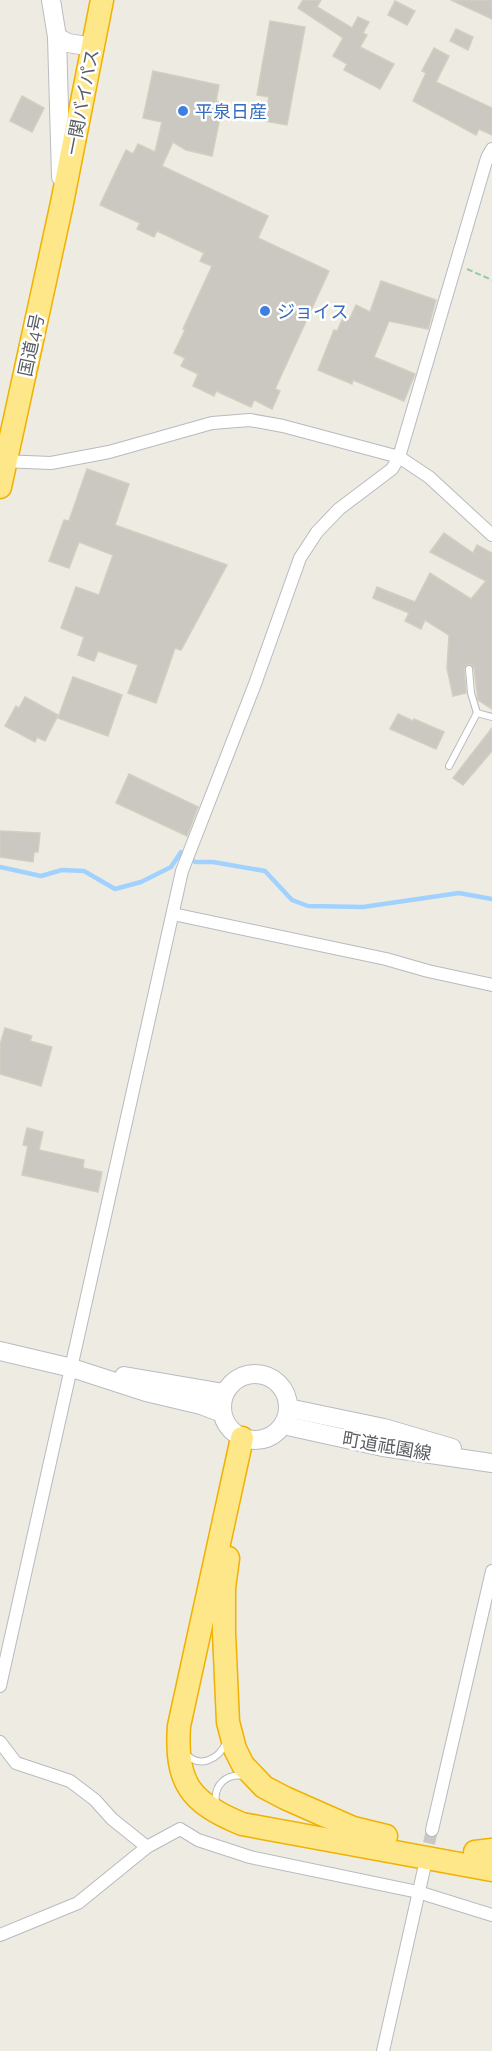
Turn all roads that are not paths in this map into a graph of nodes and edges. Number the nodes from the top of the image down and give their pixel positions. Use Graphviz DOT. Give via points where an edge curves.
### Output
graph roads {
  1 [pos="51,0"];
  2 [pos="102,0"];
  3 [pos="57,37"];
  4 [pos="93,47"];
  5 [pos="492,149"];
  6 [pos="62,203"];
  7 [pos="399,457"];
  8 [pos="3,461"];
  9 [pos="0,487"];
  10 [pos="492,536"];
  11 [pos="469,669"];
  12 [pos="477,713"];
  13 [pos="492,717"];
  14 [pos="449,766"];
  15 [pos="173,914"];
  16 [pos="492,985"];
  17 [pos="0,1351"];
  18 [pos="72,1368"];
  19 [pos="224,1394"];
  20 [pos="222,1413"];
  21 [pos="286,1416"];
  22 [pos="249,1439"];
  23 [pos="492,1461"];
  24 [pos="492,1571"];
  25 [pos="0,1686"];
  26 [pos="230,1731"];
  27 [pos="178,1738"];
  28 [pos="0,1742"];
  29 [pos="254,1778"];
  30 [pos="221,1816"];
  31 [pos="432,1830"];
  32 [pos="147,1847"];
  33 [pos="486,1852"];
  34 [pos="455,1863"];
  35 [pos="424,1869"];
  36 [pos="492,1870"];
  37 [pos="492,1878"];
  38 [pos="418,1892"];
  39 [pos="492,1915"];
  40 [pos="0,1935"];
  41 [pos="383,2051"];
  1 -- 3 [label="street"];
  2 -- 4 [label="highway, 一関バイパス"];
  3 -- 4 [label="street"];
  3 -- 6 [label="street"];
  4 -- 6 [label="highway, 一関バイパス"];
  5 -- 7 [label="street"];
  6 -- 8 [label="highway, 国道4号"];
  7 -- 8 [label="street" via="250,420 212,423 109,452 51,463"];
  7 -- 10 [label="street" via="429,477"];
  7 -- 15 [label="street" via="392,469 317,532 300,558 182,871"];
  8 -- 9 [label="highway, 国道4号"];
  11 -- 12 [label="lane"];
  12 -- 13 [label="lane"];
  12 -- 14 [label="lane"];
  15 -- 16 [label="street"];
  15 -- 18 [label="street"];
  17 -- 18 [label="street"];
  18 -- 19 [label="street"];
  18 -- 20 [label="street"];
  18 -- 25 [label="street"];
  19 -- 20 [label="street"];
  19 -- 21 [label="street" via="238,1378 249,1374 270,1377 285,1392"];
  20 -- 22 [label="street" via="229,1428"];
  21 -- 22 [label="street" via="271,1436"];
  21 -- 23 [label="street, 町道祗園線" via="384,1428"];
  22 -- 26 [label="highway" via="224,1588"];
  22 -- 27 [label="highway" via="186,1687"];
  24 -- 31 [label="street"];
  26 -- 27 [label="lane" via="220,1754 206,1762 188,1757"];
  26 -- 29 [label="highway" via="243,1765"];
  27 -- 30 [label="highway" via="177,1752 189,1789"];
  28 -- 32 [label="street" via="16,1764 70,1780"];
  29 -- 30 [label="lane" via="231,1776 219,1784 215,1802"];
  29 -- 33 [label="highway" via="285,1798 353,1828"];
  30 -- 34 [label="highway" via="242,1824"];
  32 -- 38 [label="street" via="180,1828 198,1840 250,1857"];
  32 -- 40 [label="street" via="78,1903"];
  34 -- 36 [label="highway"];
  34 -- 37 [label="highway"];
  35 -- 38 [label="street"];
  38 -- 39 [label="street"];
  38 -- 41 [label="street"];
}
